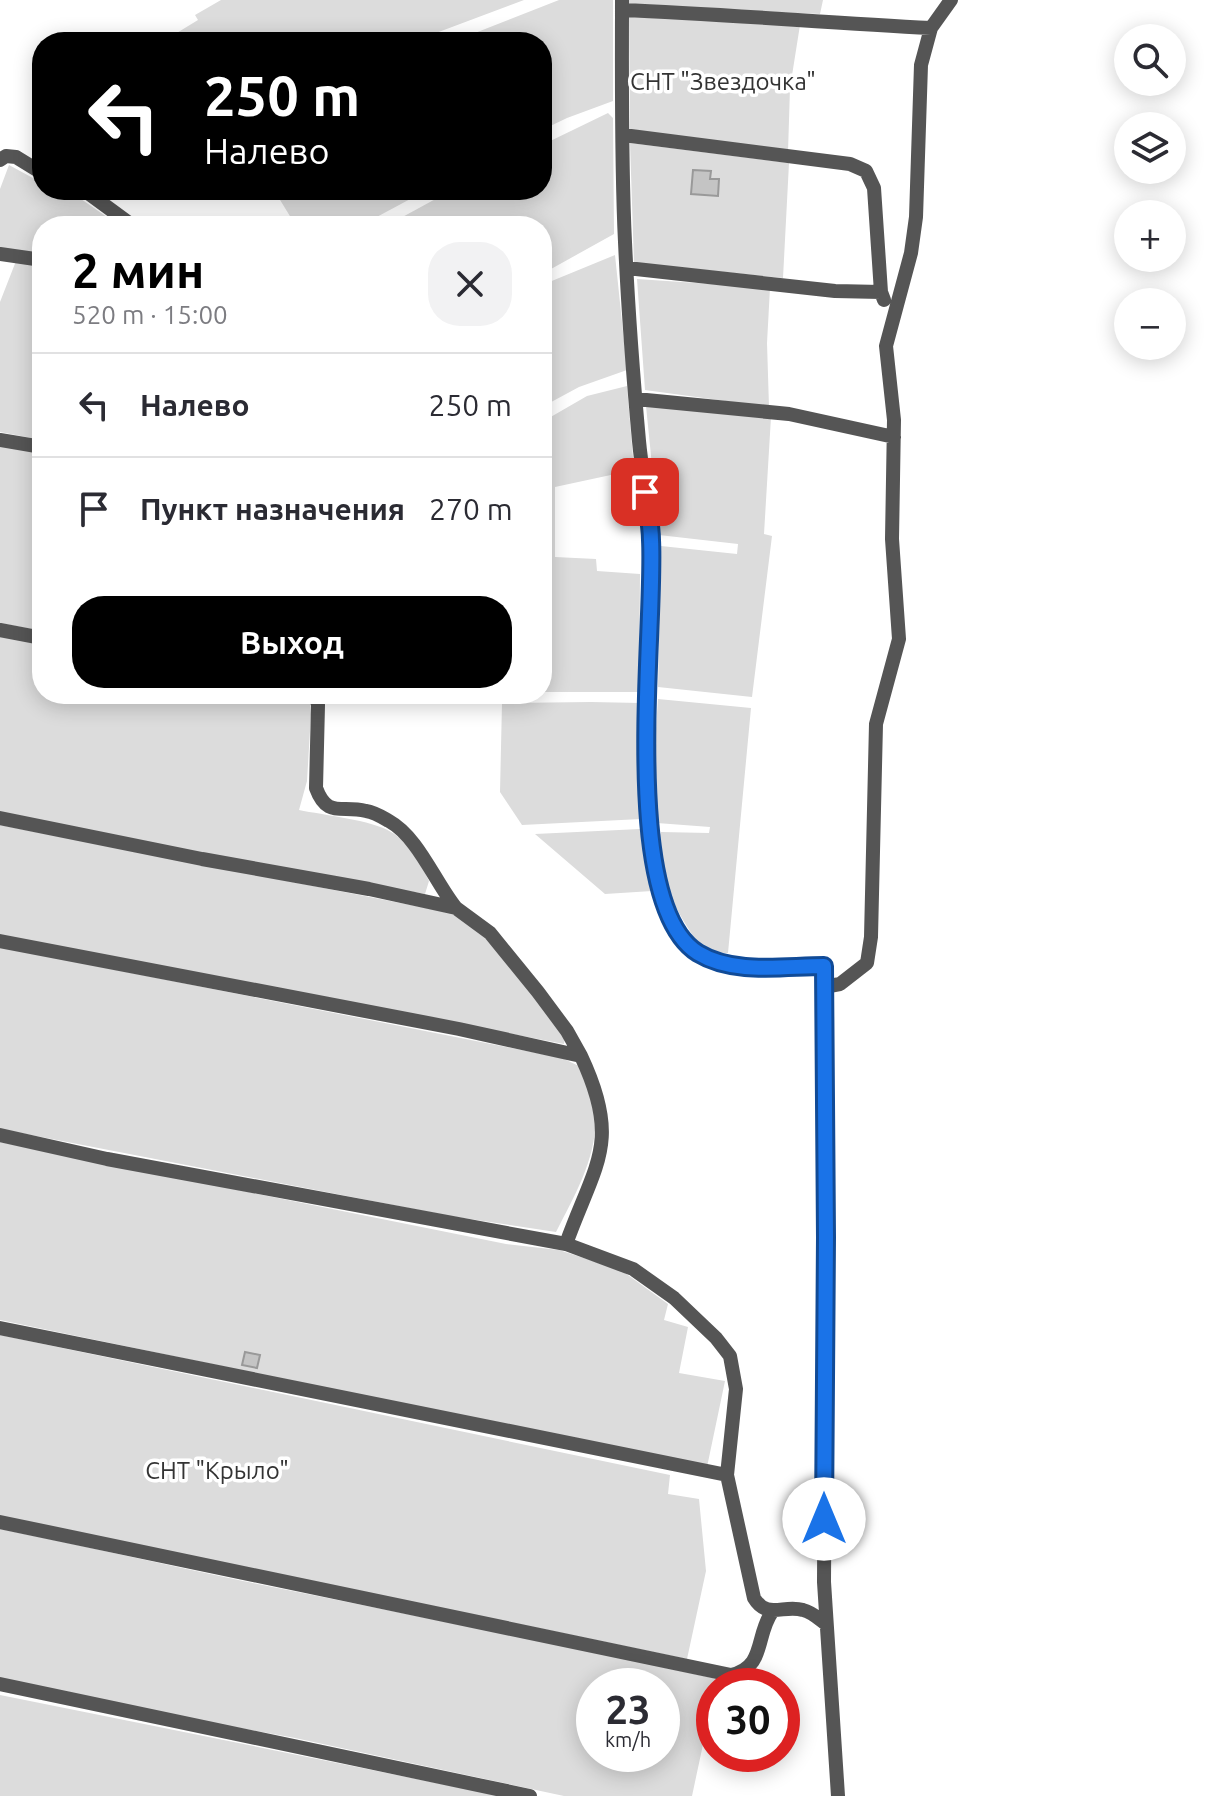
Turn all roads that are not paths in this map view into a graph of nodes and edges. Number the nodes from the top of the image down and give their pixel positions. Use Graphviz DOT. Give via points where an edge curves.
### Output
graph roads {
  1 [pos="951,0"];
  2 [pos="622,5"];
  3 [pos="931,28"];
  4 [pos="623,135"];
  5 [pos="0,160"];
  6 [pos="32,167"];
  7 [pos="98,200"];
  8 [pos="119,216"];
  9 [pos="0,254"];
  10 [pos="32,259"];
  11 [pos="627,268"];
  12 [pos="881,292"];
  13 [pos="892,317"];
  14 [pos="636,399"];
  15 [pos="894,437"];
  16 [pos="0,440"];
  17 [pos="32,445"];
  18 [pos="0,630"];
  19 [pos="32,636"];
  20 [pos="318,704"];
  21 [pos="0,818"];
  22 [pos="456,908"];
  23 [pos="0,941"];
  24 [pos="824,987"];
  25 [pos="581,1056"];
  26 [pos="0,1135"];
  27 [pos="566,1244"];
  28 [pos="0,1328"];
  29 [pos="727,1475"];
  30 [pos="0,1522"];
  31 [pos="824,1582"];
  32 [pos="800,1608"];
  33 [pos="772,1612"];
  34 [pos="826,1624"];
  35 [pos="0,1684"];
  36 [pos="530,1796"];
  37 [pos="838,1796"];
  1 -- 3 [label="street"];
  2 -- 3 [label="street"];
  2 -- 4 [label="street"];
  3 -- 13 [label="street" via="918,95 916,217"];
  4 -- 11 [label="street"];
  4 -- 12 [label="street" via="850,164 866,171 874,188"];
  5 -- 6 [label="street" via="16,157"];
  7 -- 8 [label="street"];
  9 -- 10 [label="street"];
  11 -- 12 [label="street"];
  11 -- 14 [label="street"];
  12 -- 13 [label="street"];
  13 -- 15 [label="street" via="886,346"];
  14 -- 15 [label="street" via="789,414"];
  14 -- 24 [label="street" via="651,540 648,823 665,908 689,946 707,958 733,966 824,966"];
  15 -- 24 [label="street" via="892,539 899,639 876,724 871,937 867,963 840,984"];
  16 -- 17 [label="street"];
  18 -- 19 [label="street"];
  20 -- 22 [label="street" via="316,788 321,800 329,807 369,811 392,822 416,847"];
  21 -- 22 [label="street"];
  22 -- 25 [label="street" via="490,933 553,1011"];
  23 -- 25 [label="street"];
  24 -- 31 [label="street"];
  25 -- 27 [label="street" via="601,1104 602,1145"];
  26 -- 27 [label="street"];
  27 -- 29 [label="street" via="633,1269 674,1298 730,1356 736,1389"];
  28 -- 29 [label="street"];
  29 -- 33 [label="street" via="754,1598"];
  30 -- 33 [label="street" via="731,1675 751,1666 763,1624"];
  31 -- 32 [label="street"];
  31 -- 34 [label="street"];
  32 -- 33 [label="street"];
  32 -- 34 [label="street"];
  34 -- 37 [label="street"];
  35 -- 36 [label="street"];
}
